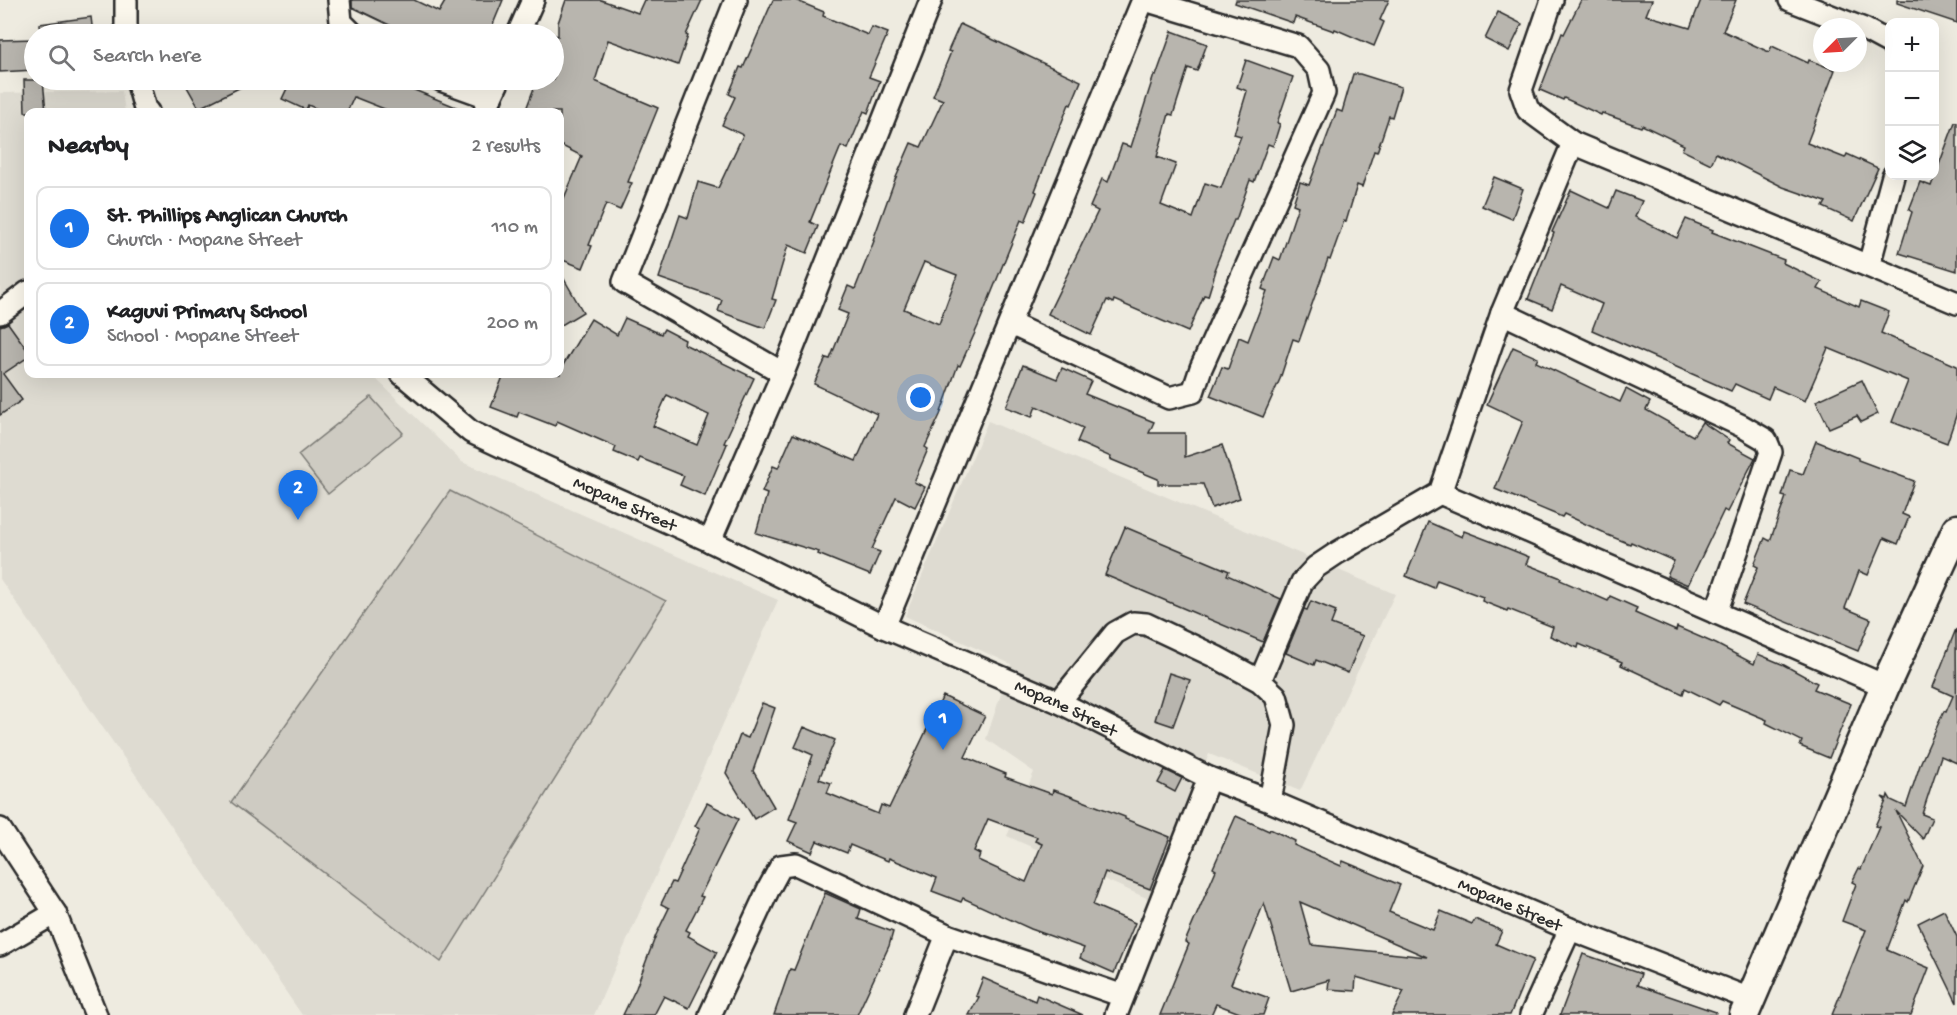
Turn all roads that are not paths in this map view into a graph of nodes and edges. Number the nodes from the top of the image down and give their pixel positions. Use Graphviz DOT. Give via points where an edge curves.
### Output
graph roads {
  1 [pos="126,0"];
  2 [pos="339,0"];
  3 [pos="533,0"];
  4 [pos="736,0"];
  5 [pos="931,0"];
  6 [pos="1144,0"];
  7 [pos="1552,0"];
  8 [pos="1790,0"];
  9 [pos="126,24"];
  10 [pos="343,24"];
  11 [pos="522,24"];
  12 [pos="1885,40"];
  13 [pos="140,90"];
  14 [pos="470,90"];
  15 [pos="491,97"];
  16 [pos="144,108"];
  17 [pos="1573,143"];
  18 [pos="1892,180"];
  19 [pos="1869,265"];
  20 [pos="24,295"];
  21 [pos="1957,303"];
  22 [pos="0,313"];
  23 [pos="1502,313"];
  24 [pos="1011,324"];
  25 [pos="783,373"];
  26 [pos="407,378"];
  27 [pos="1440,493"];
  28 [pos="1957,528"];
  29 [pos="710,541"];
  30 [pos="1951,563"];
  31 [pos="1716,613"];
  32 [pos="884,627"];
  33 [pos="1260,681"];
  34 [pos="1885,686"];
  35 [pos="1059,702"];
  36 [pos="1209,778"];
  37 [pos="1270,801"];
  38 [pos="0,829"];
  39 [pos="56,913"];
  40 [pos="1570,929"];
  41 [pos="947,935"];
  42 [pos="0,945"];
  43 [pos="1120,1006"];
  44 [pos="1747,1007"];
  45 [pos="96,1015"];
  46 [pos="710,1015"];
  47 [pos="915,1015"];
  48 [pos="1531,1015"];
  1 -- 9 [label="street"];
  2 -- 10 [label="street"];
  3 -- 11 [label="street"];
  4 -- 25 [label="street" via="624,282"];
  5 -- 25 [label="street"];
  6 -- 24 [label="street"];
  6 -- 24 [label="street" via="1298,46 1319,70 1324,93 1193,392 1169,398"];
  7 -- 17 [label="street" via="1521,90 1528,110"];
  8 -- 12 [label="street"];
  13 -- 16 [label="street"];
  14 -- 15 [label="street"];
  17 -- 19 [label="street"];
  17 -- 23 [label="street"];
  18 -- 19 [label="street"];
  19 -- 21 [label="street"];
  20 -- 22 [label="street"];
  23 -- 27 [label="street"];
  23 -- 31 [label="street" via="1766,440 1771,452"];
  24 -- 32 [label="street"];
  25 -- 29 [label="street"];
  26 -- 29 [label="street, Mopane Street" via="471,432"];
  27 -- 31 [label="street"];
  27 -- 33 [label="street" via="1316,567 1302,582"];
  28 -- 30 [label="street"];
  29 -- 32 [label="street, Mopane Street"];
  30 -- 34 [label="street"];
  31 -- 34 [label="street"];
  32 -- 35 [label="street, Mopane Street"];
  33 -- 35 [label="street" via="1146,624 1133,622 1115,633"];
  33 -- 37 [label="street" via="1276,696 1284,725"];
  34 -- 44 [label="street"];
  35 -- 36 [label="street, Mopane Street"];
  36 -- 37 [label="street, Mopane Street"];
  36 -- 43 [label="street"];
  37 -- 40 [label="street, Mopane Street"];
  38 -- 39 [label="street"];
  39 -- 42 [label="street"];
  39 -- 45 [label="street"];
  40 -- 44 [label="street, Mopane Street"];
  40 -- 48 [label="street"];
  41 -- 43 [label="street"];
  41 -- 46 [label="street" via="796,864 782,866"];
  41 -- 47 [label="street"];
}
